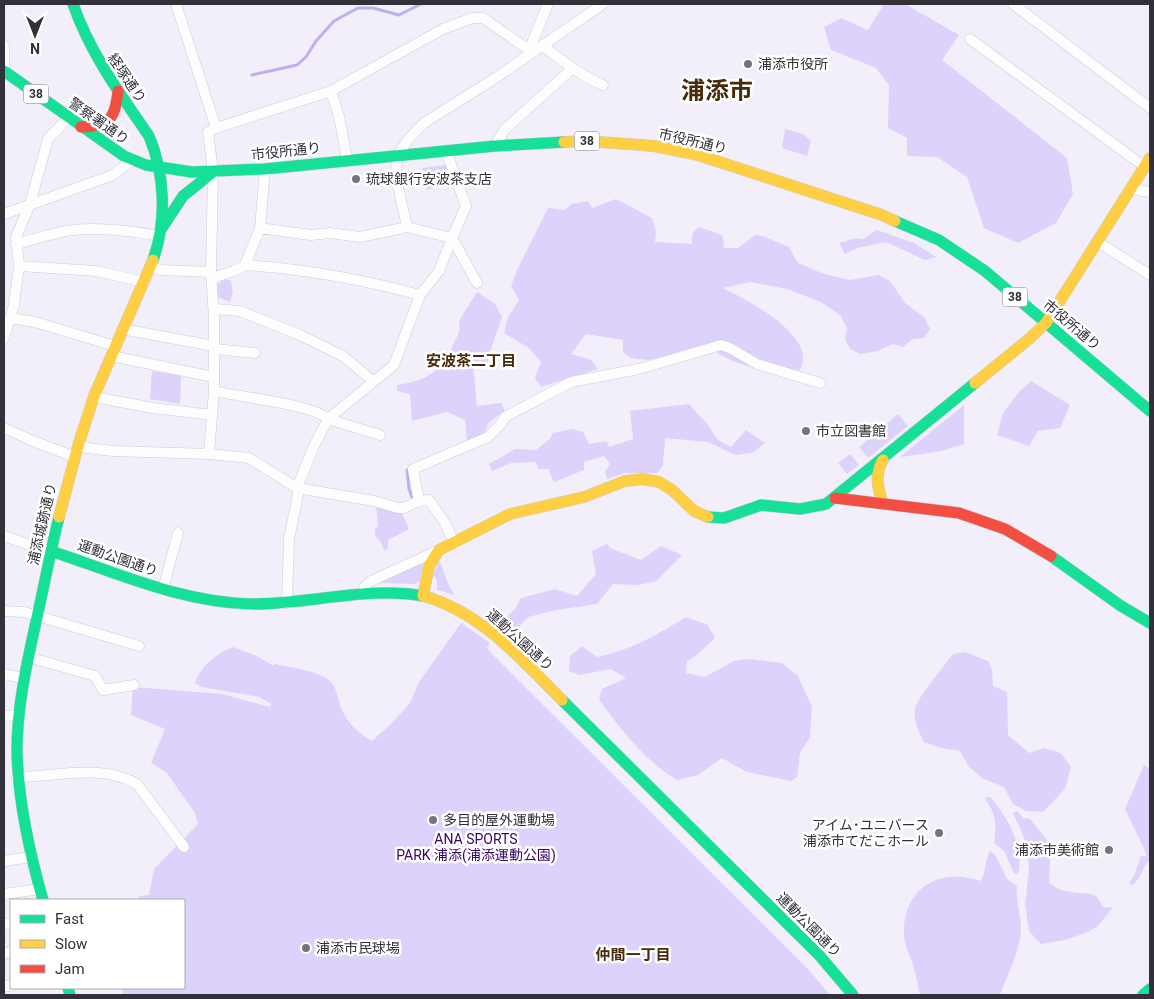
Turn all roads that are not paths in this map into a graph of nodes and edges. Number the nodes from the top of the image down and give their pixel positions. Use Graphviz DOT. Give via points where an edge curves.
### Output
graph roads {
  1 [pos="73,4"];
  2 [pos="176,4"];
  3 [pos="548,4"];
  4 [pos="602,4"];
  5 [pos="1013,4"];
  6 [pos="970,39"];
  7 [pos="542,45"];
  8 [pos="4,46"];
  9 [pos="528,53"];
  10 [pos="572,69"];
  11 [pos="4,71"];
  12 [pos="603,86"];
  13 [pos="118,91"];
  14 [pos="330,91"];
  15 [pos="1150,108"];
  16 [pos="68,118"];
  17 [pos="81,127"];
  18 [pos="216,128"];
  19 [pos="495,146"];
  20 [pos="446,151"];
  21 [pos="398,155"];
  22 [pos="132,160"];
  23 [pos="347,160"];
  24 [pos="1147,163"];
  25 [pos="158,167"];
  26 [pos="265,169"];
  27 [pos="213,172"];
  28 [pos="1131,189"];
  29 [pos="1150,192"];
  30 [pos="30,204"];
  31 [pos="4,214"];
  32 [pos="260,228"];
  33 [pos="407,228"];
  34 [pos="160,233"];
  35 [pos="452,238"];
  36 [pos="1098,242"];
  37 [pos="16,244"];
  38 [pos="245,265"];
  39 [pos="19,266"];
  40 [pos="152,267"];
  41 [pos="212,275"];
  42 [pos="1150,275"];
  43 [pos="145,282"];
  44 [pos="477,283"];
  45 [pos="420,295"];
  46 [pos="214,309"];
  47 [pos="10,318"];
  48 [pos="1046,322"];
  49 [pos="122,329"];
  50 [pos="5,332"];
  51 [pos="214,347"];
  52 [pos="113,351"];
  53 [pos="255,352"];
  54 [pos="214,376"];
  55 [pos="373,381"];
  56 [pos="820,383"];
  57 [pos="214,391"];
  58 [pos="94,397"];
  59 [pos="1150,411"];
  60 [pos="212,415"];
  61 [pos="328,419"];
  62 [pos="4,428"];
  63 [pos="380,435"];
  64 [pos="77,451"];
  65 [pos="890,452"];
  66 [pos="209,454"];
  67 [pos="297,488"];
  68 [pos="835,498"];
  69 [pos="419,501"];
  70 [pos="883,504"];
  71 [pos="178,533"];
  72 [pos="4,536"];
  73 [pos="454,542"];
  74 [pos="439,550"];
  75 [pos="51,551"];
  76 [pos="163,588"];
  77 [pos="362,594"];
  78 [pos="423,596"];
  79 [pos="287,603"];
  80 [pos="4,611"];
  81 [pos="37,616"];
  82 [pos="1150,624"];
  83 [pos="139,646"];
  84 [pos="28,657"];
  85 [pos="4,674"];
  86 [pos="24,678"];
  87 [pos="134,685"];
  88 [pos="18,715"];
  89 [pos="4,716"];
  90 [pos="17,777"];
  91 [pos="184,847"];
  92 [pos="31,857"];
  93 [pos="4,861"];
  94 [pos="4,894"];
  95 [pos="42,895"];
  96 [pos="1150,989"];
  97 [pos="853,995"];
  98 [pos="1143,995"];
  1 -- 13 [label="main road, 経塚通り" via="84,36"];
  2 -- 18 [label="street"];
  3 -- 9 [label="street"];
  4 -- 7 [label="street"];
  5 -- 15 [label="street"];
  6 -- 24 [label="street"];
  7 -- 9 [label="street"];
  7 -- 10 [label="street"];
  8 -- 11 [label="street"];
  9 -- 14 [label="street" via="483,18 472,18 443,29"];
  9 -- 21 [label="street" via="424,123"];
  10 -- 12 [label="street"];
  10 -- 19 [label="street" via="504,130"];
  11 -- 16 [label="main road, 警察署通り / 38"];
  13 -- 17 [label="main road" via="112,119 101,126"];
  13 -- 25 [label="main road, 経塚通り" via="148,136"];
  14 -- 18 [label="street"];
  14 -- 23 [label="street" via="339,116"];
  16 -- 17 [label="main road, 警察署通り / 38"];
  16 -- 30 [label="street" via="48,139"];
  17 -- 22 [label="main road, 警察署通り / 38" via="115,152"];
  18 -- 27 [label="street" via="208,132"];
  19 -- 20 [label="main road, 市役所通り / 38"];
  19 -- 48 [label="main road, 市役所通り / 38" via="587,141 654,146 747,170 882,215 938,240 970,260"];
  20 -- 21 [label="main road, 市役所通り / 38"];
  20 -- 35 [label="street" via="466,206"];
  21 -- 23 [label="main road, 市役所通り / 38"];
  21 -- 33 [label="street" via="395,166"];
  22 -- 25 [label="main road, 警察署通り / 38"];
  22 -- 30 [label="street" via="113,175"];
  23 -- 26 [label="main road, 市役所通り / 38"];
  24 -- 28 [label="main road"];
  25 -- 27 [label="main road, 市役所通り / 38"];
  25 -- 34 [label="main road, 浦添城跡通り"];
  26 -- 27 [label="main road, 市役所通り / 38"];
  26 -- 32 [label="street"];
  27 -- 34 [label="main road" via="183,196"];
  27 -- 41 [label="street"];
  28 -- 29 [label="street"];
  28 -- 36 [label="main road"];
  30 -- 31 [label="street"];
  30 -- 37 [label="street"];
  32 -- 33 [label="street" via="360,238"];
  32 -- 38 [label="street"];
  33 -- 35 [label="street"];
  34 -- 37 [label="street" via="67,231"];
  34 -- 40 [label="main road, 浦添城跡通り"];
  35 -- 44 [label="street"];
  35 -- 45 [label="street" via="439,271"];
  36 -- 42 [label="street"];
  36 -- 48 [label="main road"];
  37 -- 39 [label="street"];
  38 -- 41 [label="street" via="234,271"];
  38 -- 45 [label="street" via="344,276"];
  39 -- 43 [label="street" via="96,271"];
  39 -- 47 [label="street"];
  40 -- 41 [label="street"];
  40 -- 43 [label="main road, 浦添城跡通り"];
  41 -- 46 [label="street"];
  43 -- 49 [label="main road, 浦添城跡通り"];
  45 -- 55 [label="street" via="394,365"];
  46 -- 51 [label="street"];
  46 -- 55 [label="street" via="240,312 300,335 343,356"];
  47 -- 50 [label="street"];
  47 -- 52 [label="street" via="34,322"];
  48 -- 59 [label="main road, 市役所通り / 38"];
  48 -- 65 [label="main road"];
  49 -- 51 [label="street"];
  49 -- 52 [label="main road, 浦添城跡通り"];
  51 -- 53 [label="street"];
  51 -- 54 [label="street"];
  52 -- 54 [label="street"];
  52 -- 58 [label="main road, 浦添城跡通り"];
  54 -- 57 [label="street"];
  55 -- 61 [label="street"];
  56 -- 69 [label="street" via="757,364 721,345 639,369 571,382 505,417 488,437 413,469"];
  57 -- 60 [label="street"];
  57 -- 61 [label="street" via="295,406"];
  58 -- 60 [label="street"];
  58 -- 64 [label="main road, 浦添城跡通り"];
  60 -- 66 [label="street"];
  61 -- 63 [label="street"];
  61 -- 67 [label="street"];
  62 -- 64 [label="street" via="33,441"];
  64 -- 66 [label="street" via="87,448"];
  64 -- 75 [label="main road, 浦添城跡通り"];
  65 -- 68 [label="main road"];
  65 -- 70 [label="main road" via="877,475"];
  66 -- 67 [label="street" via="249,458"];
  67 -- 69 [label="street" via="398,508"];
  67 -- 79 [label="street" via="289,540"];
  68 -- 70 [label="main road"];
  68 -- 73 [label="main road" via="816,507 797,509 759,505 734,516 711,518 691,509 664,484 638,478 622,481 586,497 509,514"];
  69 -- 73 [label="street" via="429,500"];
  70 -- 82 [label="main road" via="959,513 1005,529 1040,548"];
  71 -- 76 [label="street"];
  72 -- 75 [label="street"];
  73 -- 74 [label="main road"];
  74 -- 77 [label="street" via="370,581"];
  74 -- 78 [label="main road" via="428,567"];
  75 -- 76 [label="main road, 運動公園通り"];
  75 -- 81 [label="main road, 浦添城跡通り"];
  76 -- 79 [label="main road, 運動公園通り" via="232,603"];
  77 -- 78 [label="main road, 運動公園通り"];
  77 -- 79 [label="main road, 運動公園通り"];
  78 -- 97 [label="main road, 運動公園通り" via="478,620 508,646 813,949"];
  80 -- 81 [label="street"];
  81 -- 83 [label="street"];
  81 -- 84 [label="main road, 浦添城跡通り"];
  84 -- 86 [label="main road, 浦添城跡通り"];
  84 -- 87 [label="street" via="95,676 103,690"];
  85 -- 86 [label="street"];
  86 -- 88 [label="main road, 浦添城跡通り"];
  88 -- 89 [label="street"];
  88 -- 90 [label="main road, 浦添城跡通り"];
  90 -- 91 [label="street" via="90,773 114,774 129,779"];
  90 -- 92 [label="main road, 浦添城跡通り"];
  92 -- 93 [label="street"];
  92 -- 95 [label="main road, 浦添城跡通り"];
  94 -- 95 [label="street"];
  96 -- 98 [label="main road"];
}
